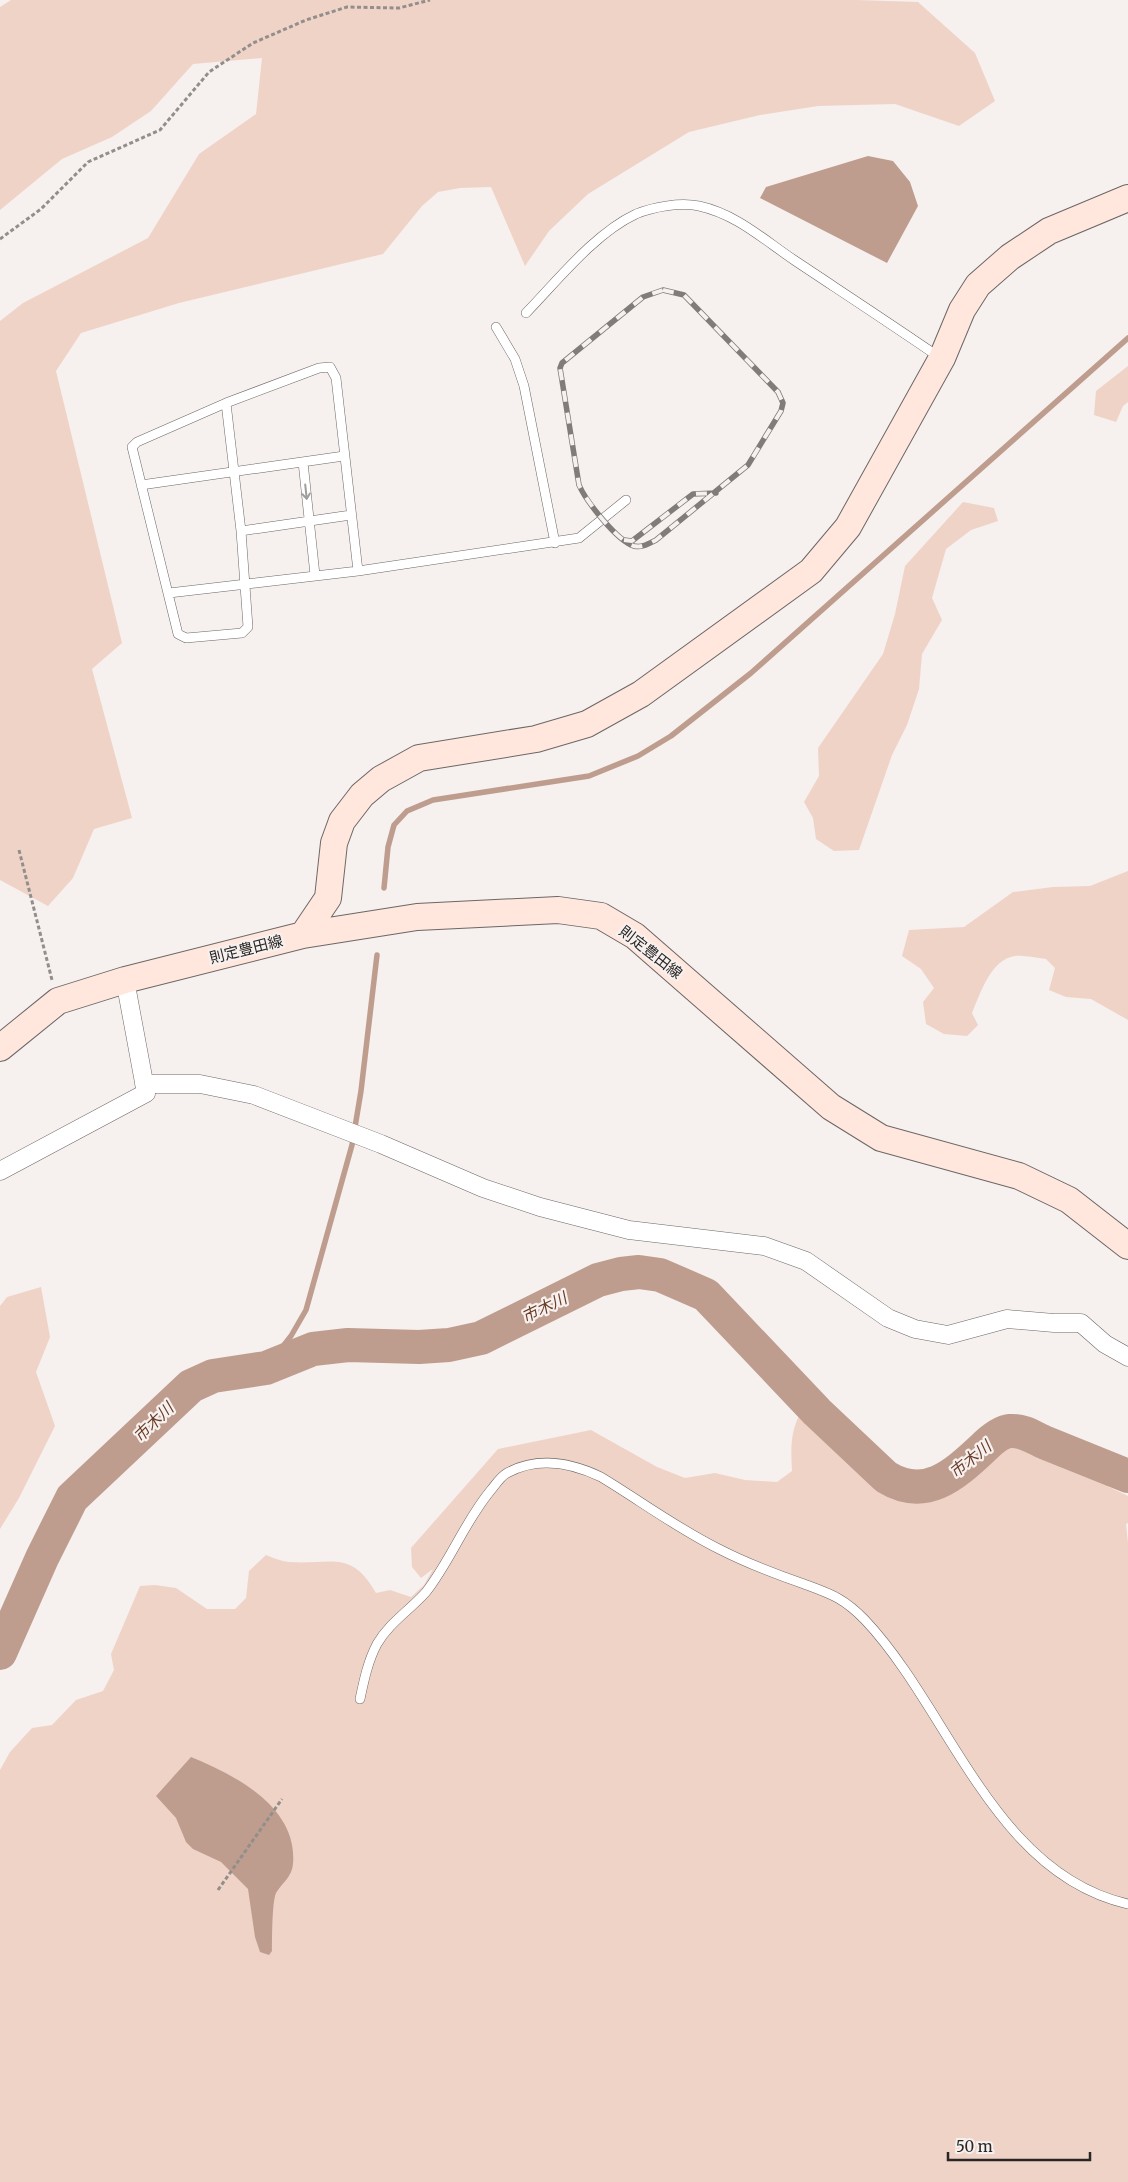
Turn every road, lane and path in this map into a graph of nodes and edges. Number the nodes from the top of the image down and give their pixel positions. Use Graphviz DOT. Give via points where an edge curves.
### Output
graph roads {
  1 [pos="430,0"];
  2 [pos="1128,198"];
  3 [pos="0,239"];
  4 [pos="526,312"];
  5 [pos="496,327"];
  6 [pos="942,358"];
  7 [pos="226,403"];
  8 [pos="344,456"];
  9 [pos="303,462"];
  10 [pos="234,472"];
  11 [pos="141,485"];
  12 [pos="626,500"];
  13 [pos="351,515"];
  14 [pos="309,521"];
  15 [pos="241,531"];
  16 [pos="555,543"];
  17 [pos="358,571"];
  18 [pos="315,575"];
  19 [pos="246,586"];
  20 [pos="169,593"];
  21 [pos="19,850"];
  22 [pos="303,935"];
  23 [pos="125,980"];
  24 [pos="58,1001"];
  25 [pos="0,1048"];
  26 [pos="144,1084"];
  27 [pos="0,1171"];
  28 [pos="1128,1246"];
  29 [pos="1128,1357"];
  30 [pos="360,1699"];
  31 [pos="282,1799"];
  32 [pos="218,1890"];
  33 [pos="1128,1904"];
  1 -- 3 [label="path" via="399,8 347,6 252,43 209,72 160,130 88,162 40,209"];
  2 -- 6 [label="main road" via="1049,231 1010,257 978,285 962,310"];
  4 -- 6 [label="lane" via="618,224 661,206 698,206 736,218"];
  5 -- 16 [label="lane" via="515,359 524,386"];
  6 -- 22 [label="main road" via="848,527 811,570 642,694 587,724 536,739 419,758 381,779 362,795 342,821 334,843 328,898"];
  7 -- 8 [label="lane" via="319,368 330,367 336,378"];
  7 -- 10 [label="lane"];
  7 -- 11 [label="lane" via="137,442 132,447"];
  8 -- 9 [label="lane"];
  8 -- 13 [label="lane"];
  9 -- 10 [label="lane"];
  9 -- 14 [label="lane, one-way"];
  10 -- 11 [label="lane"];
  10 -- 15 [label="lane"];
  11 -- 20 [label="lane"];
  12 -- 16 [label="lane" via="579,538"];
  13 -- 14 [label="lane"];
  13 -- 17 [label="lane"];
  14 -- 15 [label="lane"];
  14 -- 18 [label="lane"];
  15 -- 19 [label="lane"];
  16 -- 17 [label="lane"];
  17 -- 18 [label="lane"];
  18 -- 19 [label="lane"];
  19 -- 20 [label="lane"];
  19 -- 20 [label="lane" via="248,627 242,633 186,638 178,634"];
  21 -- 24 [label="path"];
  22 -- 23 [label="main road, 則定豊田線"];
  22 -- 28 [label="main road, 則定豊田線" via="417,917 558,910 601,916 635,936 831,1107 881,1138 1019,1176 1069,1200"];
  23 -- 24 [label="main road, 則定豊田線"];
  23 -- 26 [label="street"];
  24 -- 25 [label="main road, 則定豊田線"];
  26 -- 27 [label="street" via="146,1093"];
  26 -- 29 [label="street" via="200,1084 254,1094 483,1188 540,1207 629,1230 764,1246 806,1261 888,1318 914,1329 948,1335 1007,1319 1082,1323 1105,1344"];
  30 -- 33 [label="lane" via="377,1644 388,1627 426,1591 476,1508 504,1474 526,1464 547,1461 583,1468 716,1548 826,1591 847,1604 887,1646 1000,1815 1024,1842 1083,1887"];
  31 -- 32 [label="path"];
}
